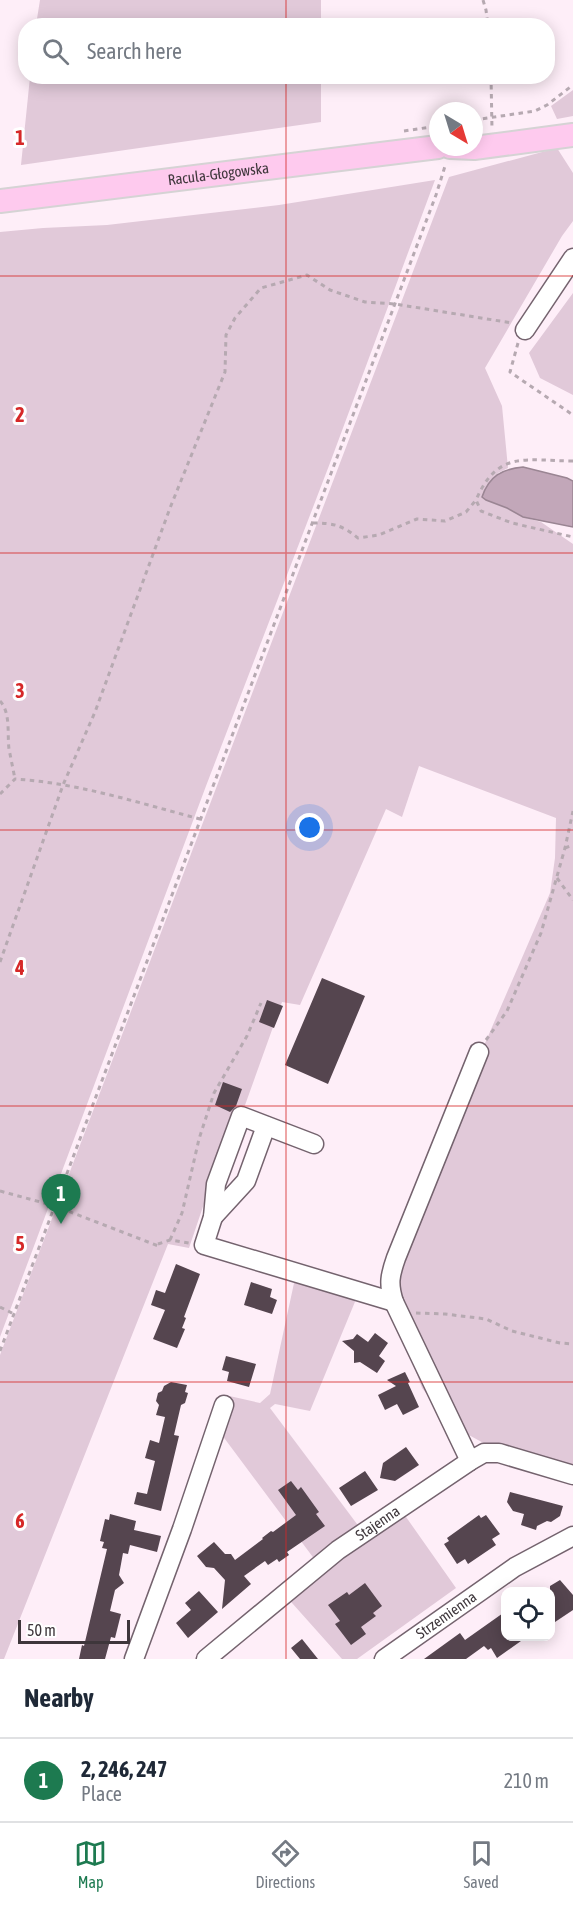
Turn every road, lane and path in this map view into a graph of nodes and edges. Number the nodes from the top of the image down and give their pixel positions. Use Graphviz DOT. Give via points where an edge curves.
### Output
graph roads {
  1 [pos="483,0"];
  2 [pos="487,18"];
  3 [pos="490,84"];
  4 [pos="573,85"];
  5 [pos="573,120"];
  6 [pos="429,127"];
  7 [pos="486,129"];
  8 [pos="403,131"];
  9 [pos="573,135"];
  10 [pos="483,147"];
  11 [pos="429,148"];
  12 [pos="447,156"];
  13 [pos="0,201"];
  14 [pos="573,258"];
  15 [pos="395,304"];
  16 [pos="525,330"];
  17 [pos="573,415"];
  18 [pos="573,461"];
  19 [pos="476,500"];
  20 [pos="313,523"];
  21 [pos="573,537"];
  22 [pos="0,701"];
  23 [pos="15,779"];
  24 [pos="63,785"];
  25 [pos="0,794"];
  26 [pos="573,811"];
  27 [pos="201,819"];
  28 [pos="573,845"];
  29 [pos="565,848"];
  30 [pos="557,878"];
  31 [pos="573,900"];
  32 [pos="0,962"];
  33 [pos="261,1003"];
  34 [pos="479,1052"];
  35 [pos="266,1126"];
  36 [pos="314,1144"];
  37 [pos="0,1191"];
  38 [pos="55,1206"];
  39 [pos="213,1217"];
  40 [pos="170,1240"];
  41 [pos="156,1245"];
  42 [pos="204,1245"];
  43 [pos="161,1247"];
  44 [pos="0,1307"];
  45 [pos="397,1308"];
  46 [pos="14,1314"];
  47 [pos="573,1344"];
  48 [pos="0,1351"];
  49 [pos="224,1405"];
  50 [pos="470,1461"];
  51 [pos="573,1475"];
  52 [pos="573,1536"];
  53 [pos="134,1659"];
  54 [pos="206,1659"];
  55 [pos="384,1659"];
  1 -- 2 [label="path"];
  3 -- 7 [label="path"];
  4 -- 7 [label="path" via="535,111"];
  5 -- 7 [label="main road"];
  6 -- 8 [label="path"];
  9 -- 10 [label="main road"];
  11 -- 13 [label="main road, Racula-Głogowska"];
  12 -- 15 [label="path"];
  14 -- 16 [label="street"];
  15 -- 16 [label="path" via="511,322"];
  15 -- 20 [label="path"];
  15 -- 24 [label="path" via="365,302 330,290 307,275 261,288 235,318 226,335 225,372 95,712"];
  16 -- 17 [label="path" via="510,372"];
  18 -- 19 [label="path" via="519,460 500,467 489,475"];
  19 -- 20 [label="path" via="466,512 445,521 417,519 379,535 358,537 346,528"];
  19 -- 21 [label="path" via="481,511 493,517"];
  20 -- 27 [label="path"];
  22 -- 23 [label="path" via="7,720"];
  23 -- 24 [label="path"];
  23 -- 25 [label="path"];
  24 -- 27 [label="path"];
  24 -- 32 [label="path"];
  26 -- 29 [label="path"];
  27 -- 38 [label="path"];
  28 -- 29 [label="path"];
  29 -- 30 [label="path"];
  30 -- 31 [label="path"];
  30 -- 34 [label="path" via="541,933 507,1011"];
  33 -- 40 [label="path" via="214,1093 182,1213"];
  34 -- 45 [label="street" via="391,1273 390,1288"];
  35 -- 36 [label="street"];
  35 -- 39 [label="street" via="246,1180"];
  35 -- 39 [label="street" via="241,1116 216,1184"];
  37 -- 38 [label="path"];
  38 -- 41 [label="path"];
  38 -- 46 [label="path"];
  39 -- 42 [label="street"];
  40 -- 41 [label="path"];
  40 -- 42 [label="path"];
  41 -- 43 [label="path"];
  42 -- 45 [label="street"];
  44 -- 46 [label="path"];
  45 -- 47 [label="path" via="486,1319 512,1330"];
  45 -- 50 [label="street"];
  46 -- 48 [label="path"];
  49 -- 53 [label="street"];
  50 -- 51 [label="street, Stajenna" via="484,1453 499,1453"];
  50 -- 54 [label="street, Stajenna" via="338,1550"];
  52 -- 55 [label="street, Strzemienna" via="515,1567"];
}
